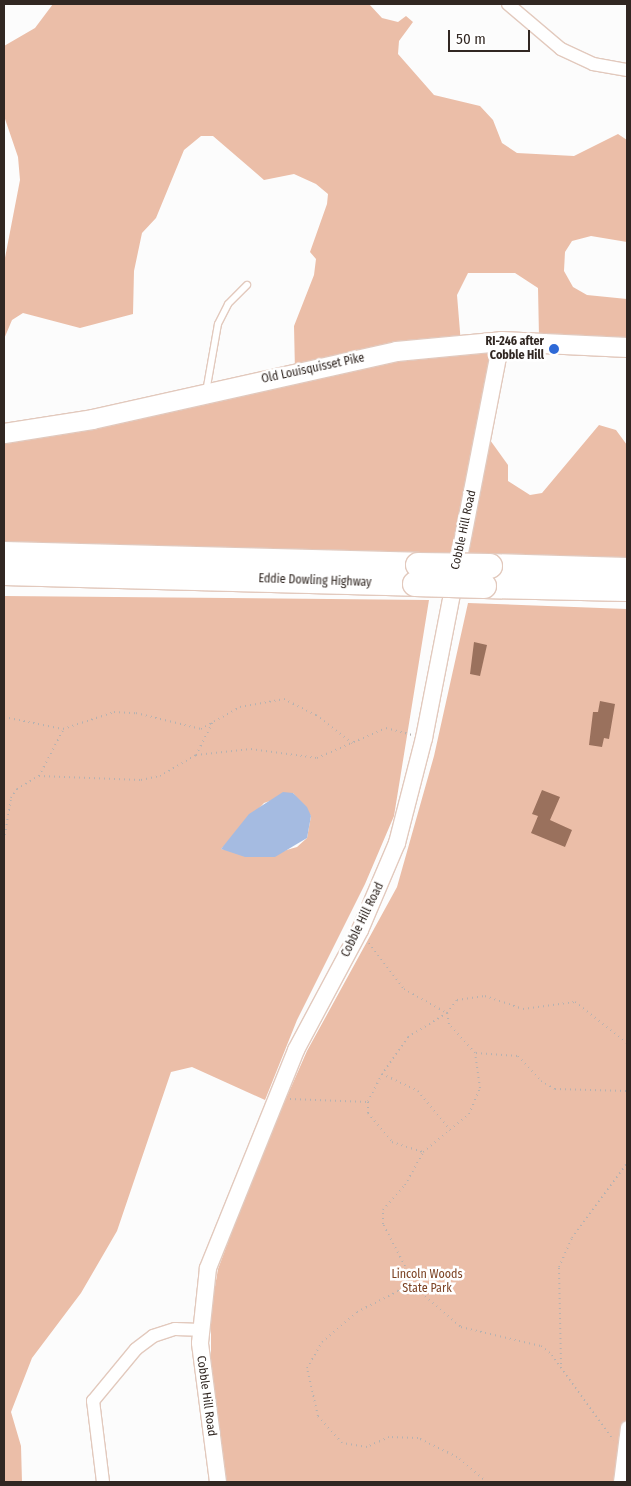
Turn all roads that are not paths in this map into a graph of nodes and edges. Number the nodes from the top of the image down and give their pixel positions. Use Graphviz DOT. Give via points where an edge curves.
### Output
graph roads {
  1 [pos="508,4"];
  2 [pos="627,70"];
  3 [pos="247,285"];
  4 [pos="502,341"];
  5 [pos="627,347"];
  6 [pos="206,393"];
  7 [pos="4,433"];
  8 [pos="4,554"];
  9 [pos="627,570"];
  10 [pos="4,573"];
  11 [pos="417,574"];
  12 [pos="487,576"];
  13 [pos="627,589"];
  14 [pos="200,1330"];
  15 [pos="627,1427"];
  16 [pos="103,1482"];
  17 [pos="218,1482"];
  18 [pos="620,1482"];
  1 -- 2 [label="street" via="561,49 593,64"];
  3 -- 6 [label="lane" via="228,304 218,324"];
  4 -- 5 [label="main road, Old Louisquisset Pike"];
  4 -- 6 [label="main road, Old Louisquisset Pike" via="396,352"];
  4 -- 14 [label="street, Cobble Hill Road" via="424,738 397,843 360,930 275,1099 215,1247 204,1291"];
  6 -- 7 [label="main road, Old Louisquisset Pike"];
  8 -- 11 [label="highway, Eddie Dowling Highway"];
  9 -- 12 [label="highway, Eddie Dowling Highway"];
  10 -- 11 [label="highway, Eddie Dowling Highway"];
  11 -- 12 [label="highway, Eddie Dowling Highway, bridge"];
  12 -- 13 [label="highway, Eddie Dowling Highway"];
  14 -- 16 [label="street" via="175,1329 153,1336 136,1349 93,1401"];
  14 -- 17 [label="street, Cobble Hill Road" via="201,1369"];
  15 -- 18 [label="street"];
}
